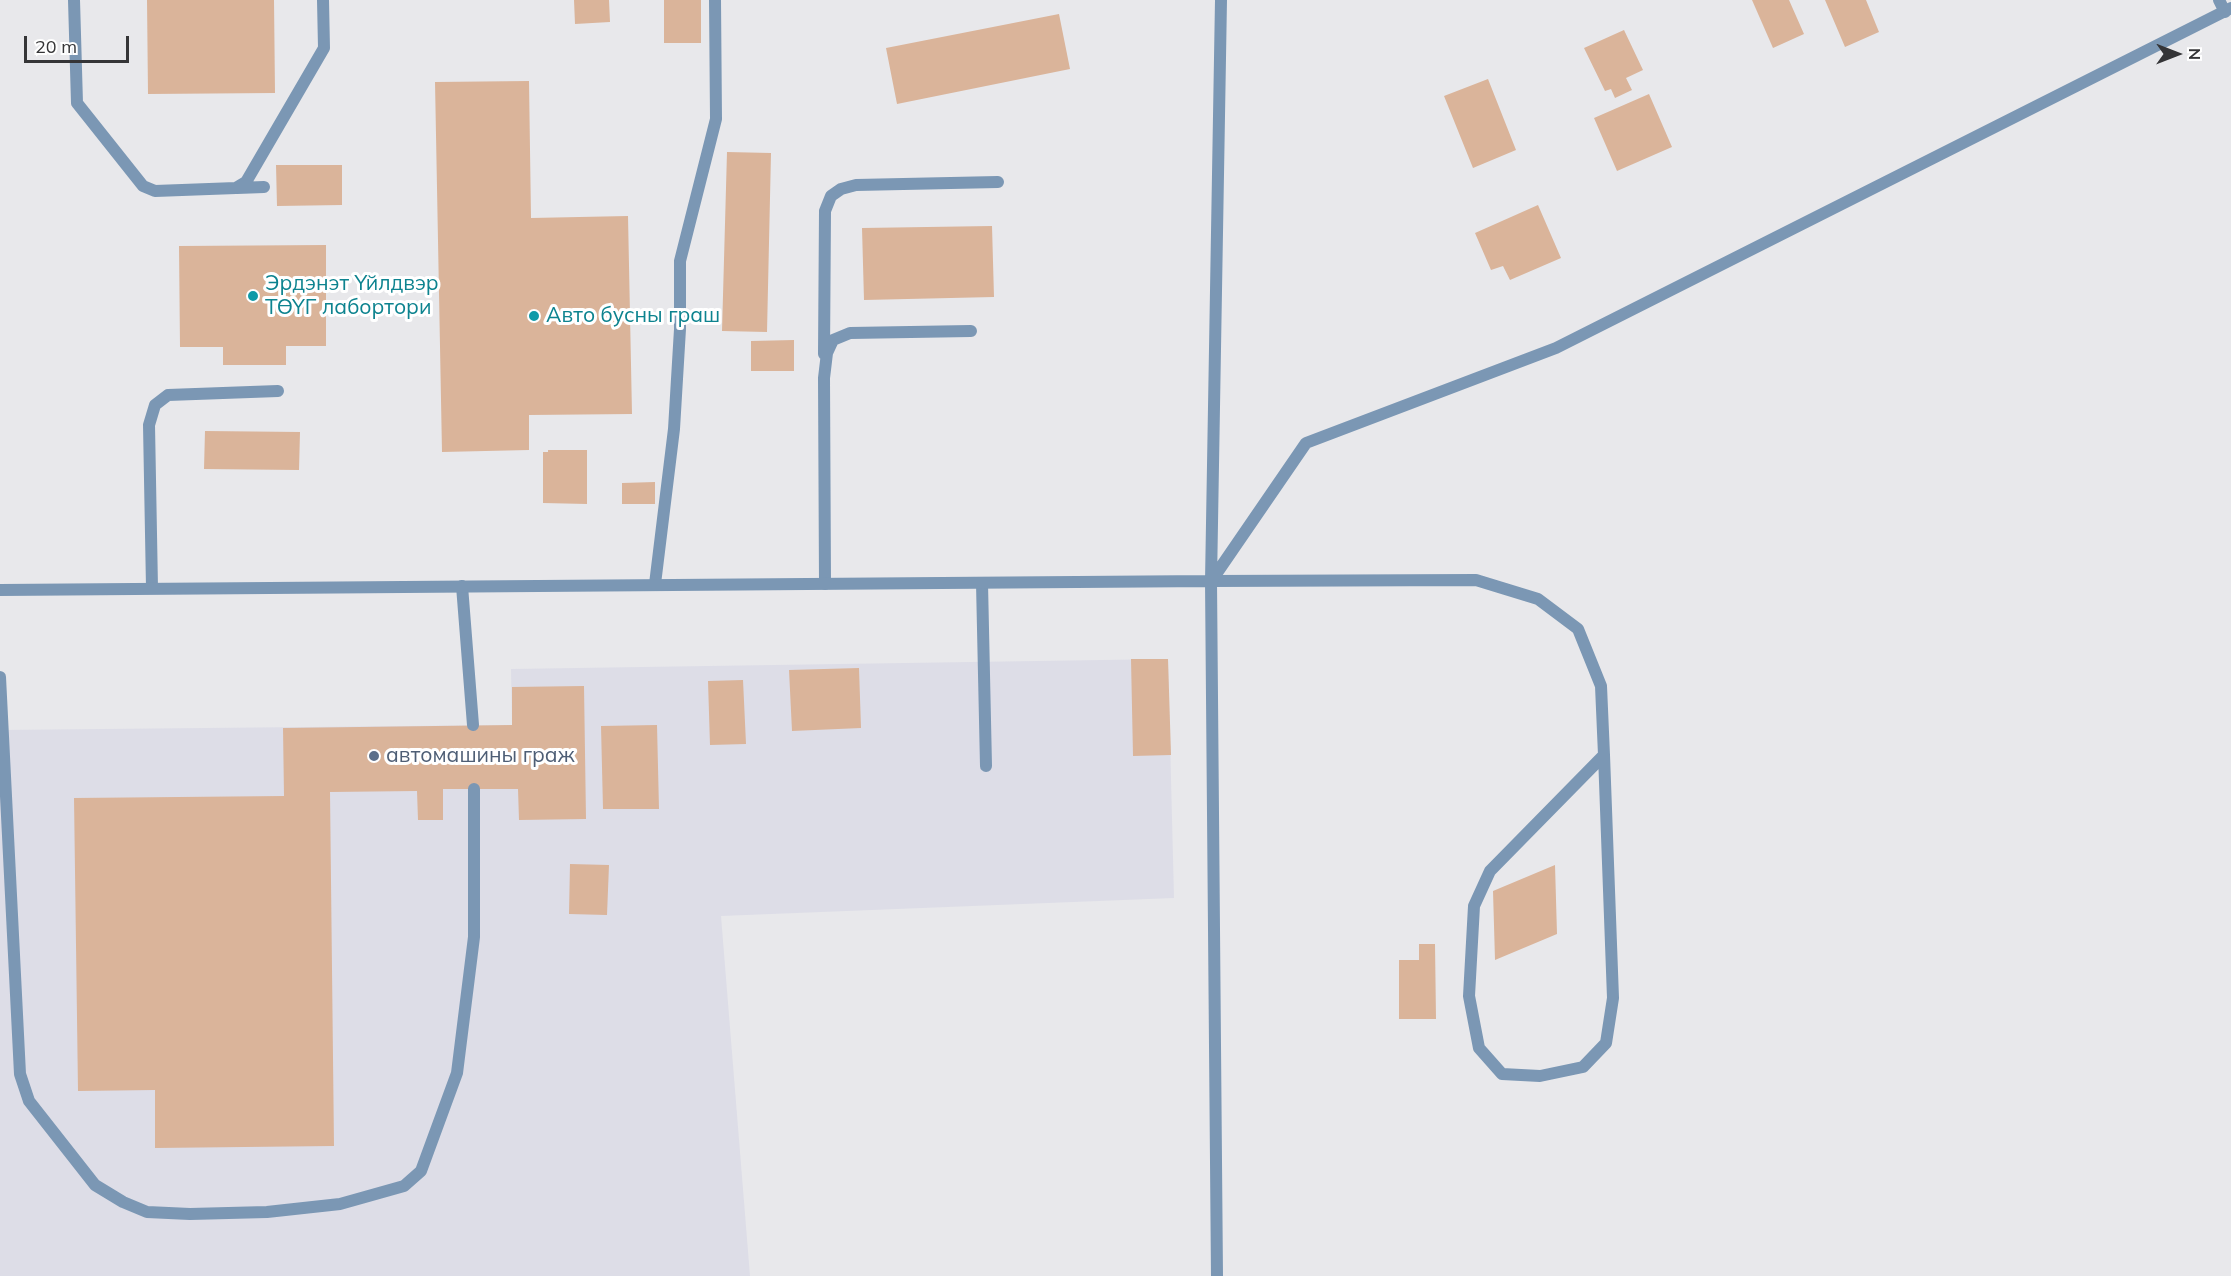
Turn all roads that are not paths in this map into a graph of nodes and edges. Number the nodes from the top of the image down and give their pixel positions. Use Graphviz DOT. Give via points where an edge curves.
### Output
graph roads {
  1 [pos="74,0"];
  2 [pos="323,0"];
  3 [pos="715,0"];
  4 [pos="1221,0"];
  5 [pos="2225,7"];
  6 [pos="998,182"];
  7 [pos="264,187"];
  8 [pos="236,188"];
  9 [pos="971,331"];
  10 [pos="824,378"];
  11 [pos="278,391"];
  12 [pos="1211,581"];
  13 [pos="982,583"];
  14 [pos="655,584"];
  15 [pos="825,584"];
  16 [pos="462,586"];
  17 [pos="152,588"];
  18 [pos="0,590"];
  19 [pos="0,677"];
  20 [pos="472,725"];
  21 [pos="1604,755"];
  22 [pos="986,766"];
  23 [pos="474,789"];
  24 [pos="1217,1276"];
  1 -- 8 [label="street" via="77,103 143,186 155,191"];
  2 -- 8 [label="street" via="324,48 246,182"];
  3 -- 14 [label="street" via="716,119 680,261 674,429"];
  4 -- 12 [label="street"];
  5 -- 12 [label="street" via="1556,348 1305,443"];
  6 -- 10 [label="street" via="856,185 831,196 825,211"];
  7 -- 8 [label="street"];
  9 -- 10 [label="street" via="850,333 833,340"];
  10 -- 15 [label="street"];
  11 -- 17 [label="street" via="168,395 155,405 149,425"];
  12 -- 13 [label="street"];
  12 -- 21 [label="street" via="1476,580 1538,599 1578,629 1601,686"];
  12 -- 24 [label="street"];
  13 -- 15 [label="street"];
  13 -- 22 [label="street"];
  14 -- 15 [label="street"];
  14 -- 16 [label="street"];
  16 -- 17 [label="street"];
  16 -- 20 [label="street"];
  17 -- 18 [label="street"];
  19 -- 23 [label="street" via="20,1074 29,1101 94,1185 147,1212 267,1212 340,1204 404,1186 421,1171 457,1073 474,938"];
  21 -- 21 [label="street" via="1613,998 1606,1043 1583,1067 1540,1076 1502,1074 1479,1048 1469,996 1474,906 1490,871"];
}
